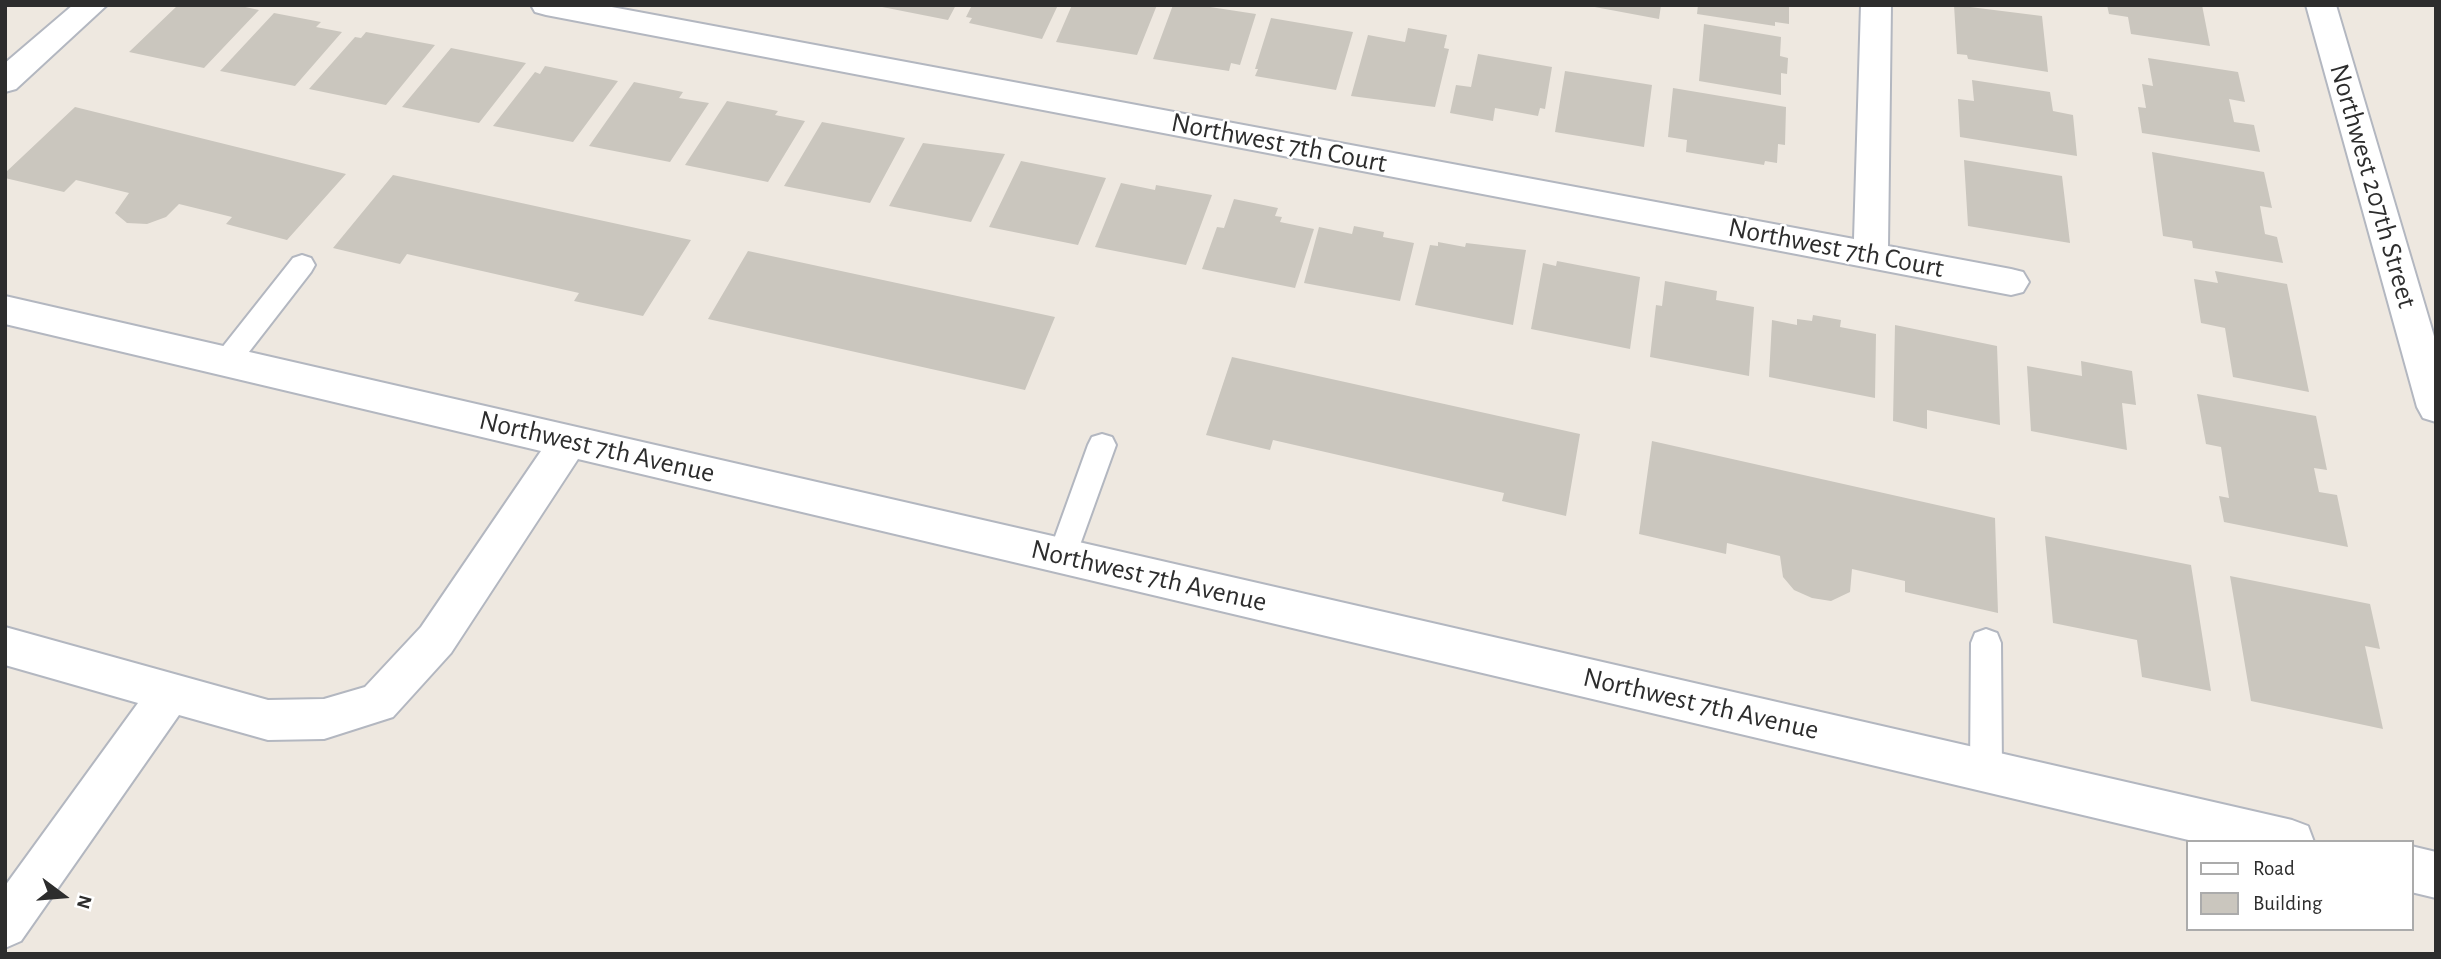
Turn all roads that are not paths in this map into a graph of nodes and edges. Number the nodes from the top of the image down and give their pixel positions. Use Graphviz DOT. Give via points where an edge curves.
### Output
graph roads {
  1 [pos="92,5"];
  2 [pos="546,5"];
  3 [pos="1875,5"];
  4 [pos="2321,5"];
  5 [pos="5,81"];
  6 [pos="1871,254"];
  7 [pos="302,265"];
  8 [pos="2011,282"];
  9 [pos="5,310"];
  10 [pos="226,362"];
  11 [pos="2436,407"];
  12 [pos="569,441"];
  13 [pos="1102,445"];
  14 [pos="1062,556"];
  15 [pos="1986,643"];
  16 [pos="5,646"];
  17 [pos="169,694"];
  18 [pos="1986,771"];
  19 [pos="2283,840"];
  20 [pos="2413,869"];
  21 [pos="2436,875"];
  22 [pos="5,925"];
  1 -- 5 [label="street"];
  2 -- 6 [label="street, Northwest 7th Court"];
  3 -- 6 [label="street"];
  4 -- 11 [label="street, Northwest 207th Street"];
  6 -- 8 [label="street, Northwest 7th Court"];
  7 -- 10 [label="lane"];
  9 -- 10 [label="street, Northwest 7th Avenue"];
  10 -- 12 [label="street, Northwest 7th Avenue"];
  12 -- 14 [label="street, Northwest 7th Avenue"];
  12 -- 17 [label="street" via="436,640 378,703 324,719 268,720"];
  13 -- 14 [label="lane"];
  14 -- 18 [label="street, Northwest 7th Avenue"];
  15 -- 18 [label="lane"];
  16 -- 17 [label="street"];
  17 -- 22 [label="street"];
  18 -- 19 [label="street, Northwest 7th Avenue"];
  20 -- 21 [label="street"];
}
